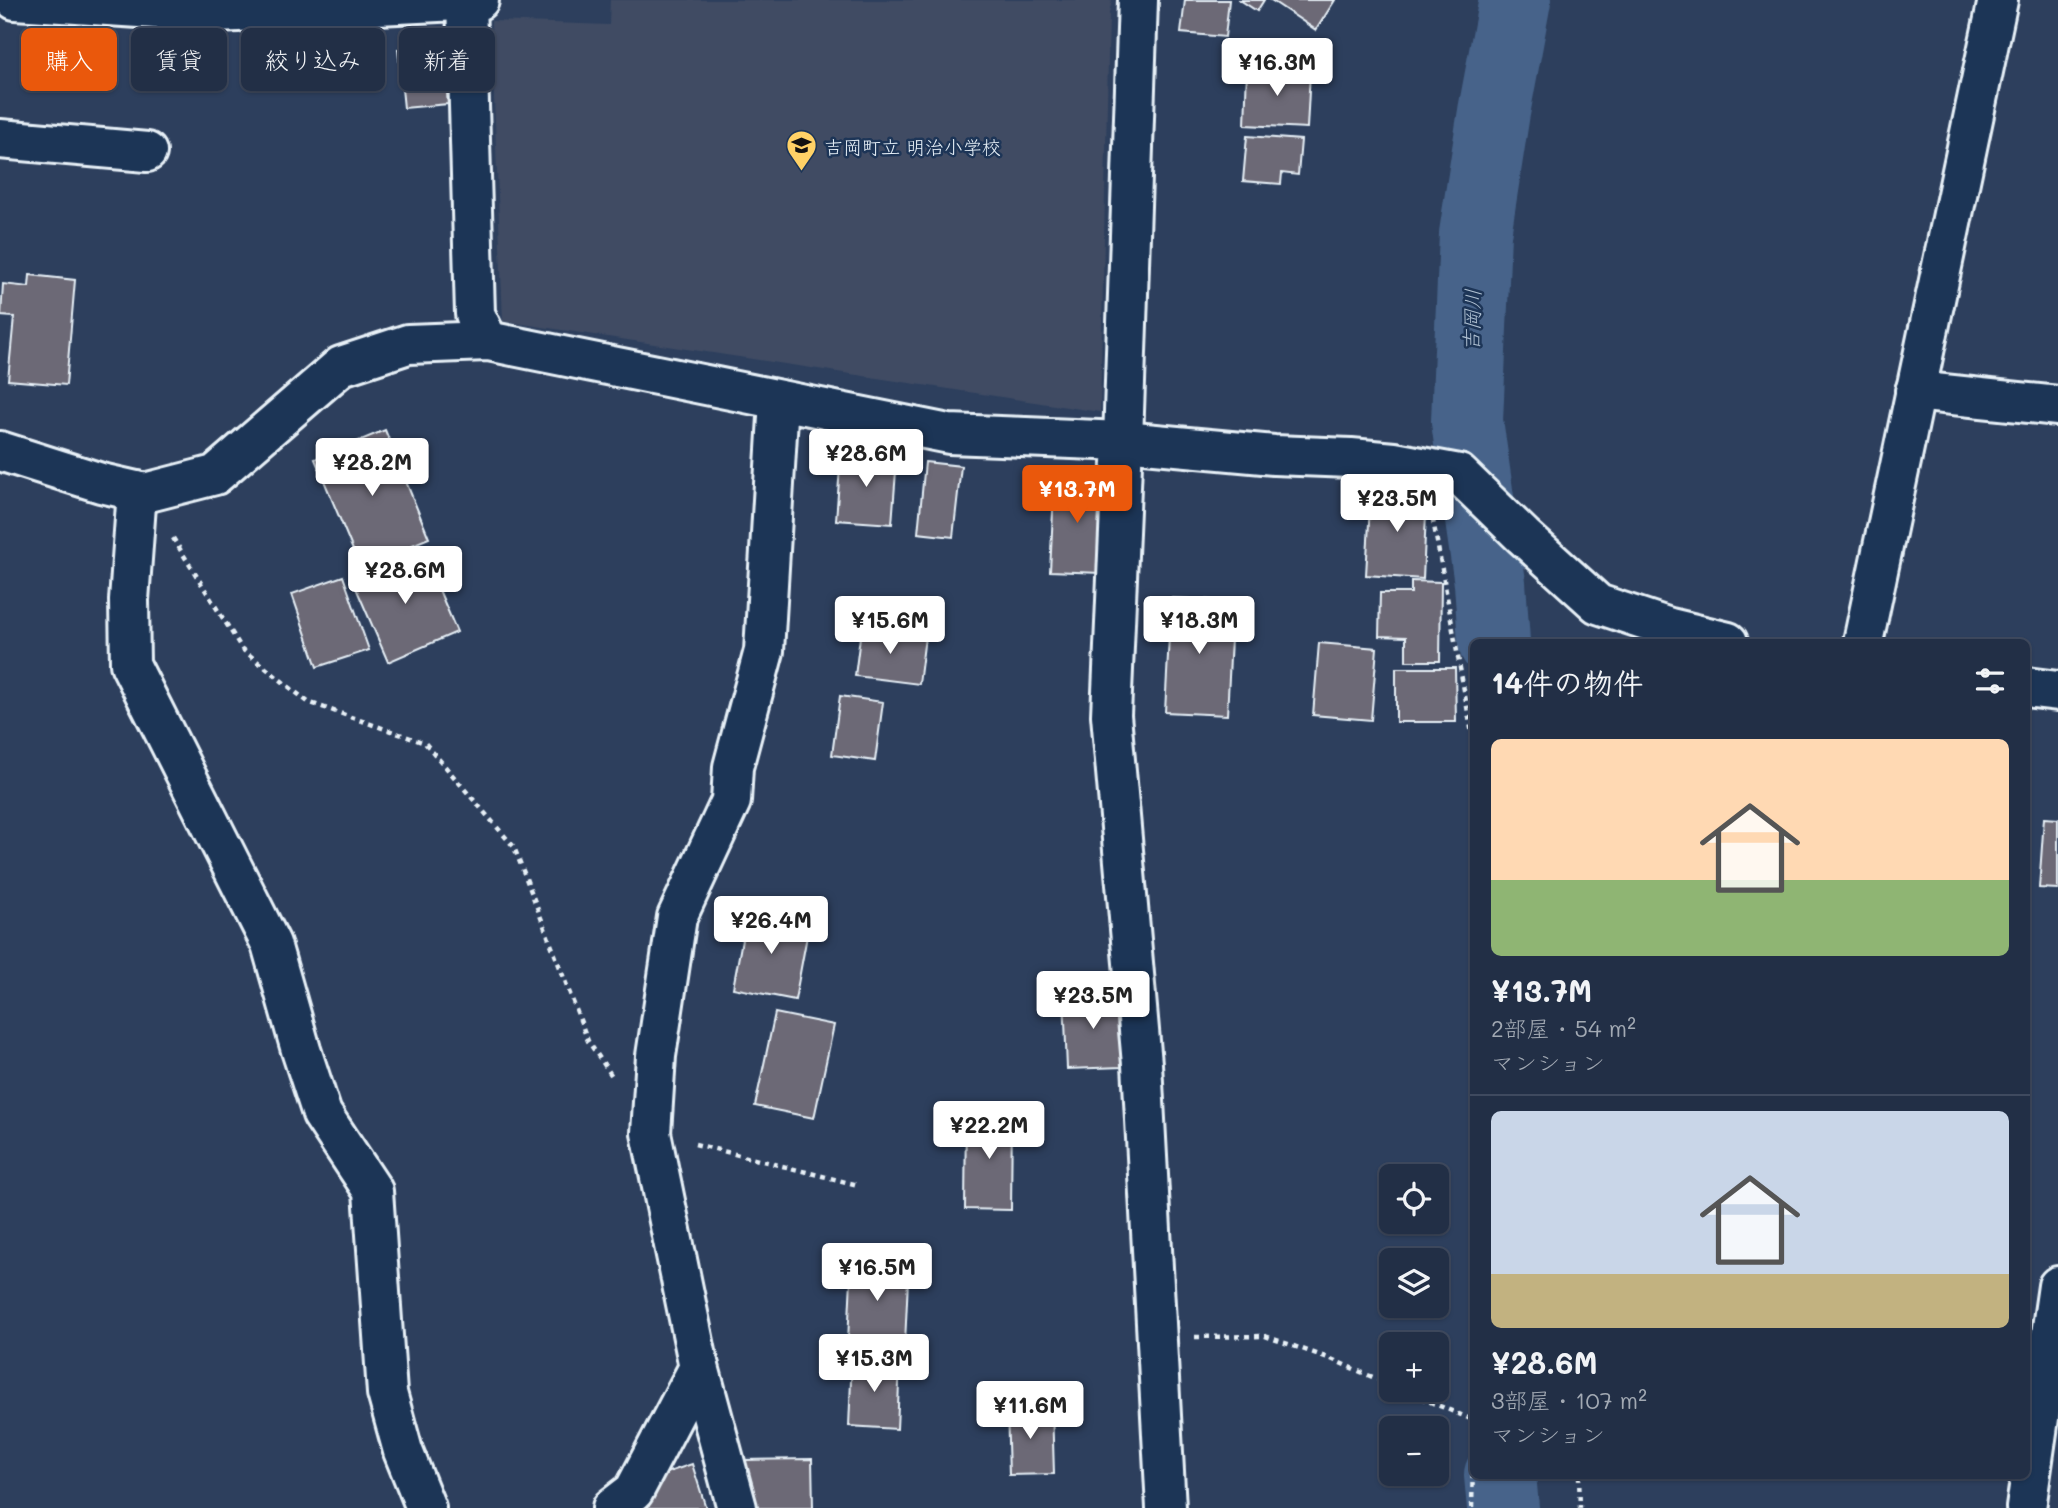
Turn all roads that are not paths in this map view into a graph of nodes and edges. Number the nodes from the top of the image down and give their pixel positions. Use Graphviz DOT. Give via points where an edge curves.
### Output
graph roads {
  1 [pos="15,0"];
  2 [pos="479,0"];
  3 [pos="1138,0"];
  4 [pos="1998,0"];
  5 [pos="466,1"];
  6 [pos="0,139"];
  7 [pos="147,152"];
  8 [pos="488,341"];
  9 [pos="1915,391"];
  10 [pos="779,400"];
  11 [pos="2058,406"];
  12 [pos="1124,441"];
  13 [pos="0,451"];
  14 [pos="141,492"];
  15 [pos="1716,639"];
  16 [pos="1864,639"];
  17 [pos="2030,688"];
  18 [pos="2058,691"];
  19 [pos="2058,1286"];
  20 [pos="699,1367"];
  21 [pos="426,1508"];
  22 [pos="612,1508"];
  23 [pos="737,1508"];
  24 [pos="1166,1508"];
  25 [pos="2026,1508"];
  1 -- 5 [label="street" via="217,13"];
  2 -- 5 [label="street"];
  3 -- 12 [label="street"];
  4 -- 9 [label="street"];
  5 -- 8 [label="street" via="475,314"];
  6 -- 7 [label="street"];
  8 -- 10 [label="street"];
  8 -- 14 [label="street" via="408,344 341,366 215,475"];
  9 -- 11 [label="street"];
  9 -- 16 [label="street"];
  10 -- 12 [label="street" via="949,434"];
  10 -- 20 [label="street" via="764,651 733,767 731,801 677,917 656,1056 651,1133"];
  12 -- 15 [label="street" via="1351,458 1441,470 1598,604"];
  12 -- 24 [label="street" via="1111,715 1142,1064"];
  13 -- 14 [label="street"];
  14 -- 21 [label="street" via="129,600 130,664 271,944 322,1114 373,1191 387,1393"];
  17 -- 18 [label="street"];
  19 -- 25 [label="street"];
  20 -- 22 [label="street" via="634,1491"];
  20 -- 23 [label="street"];
}
